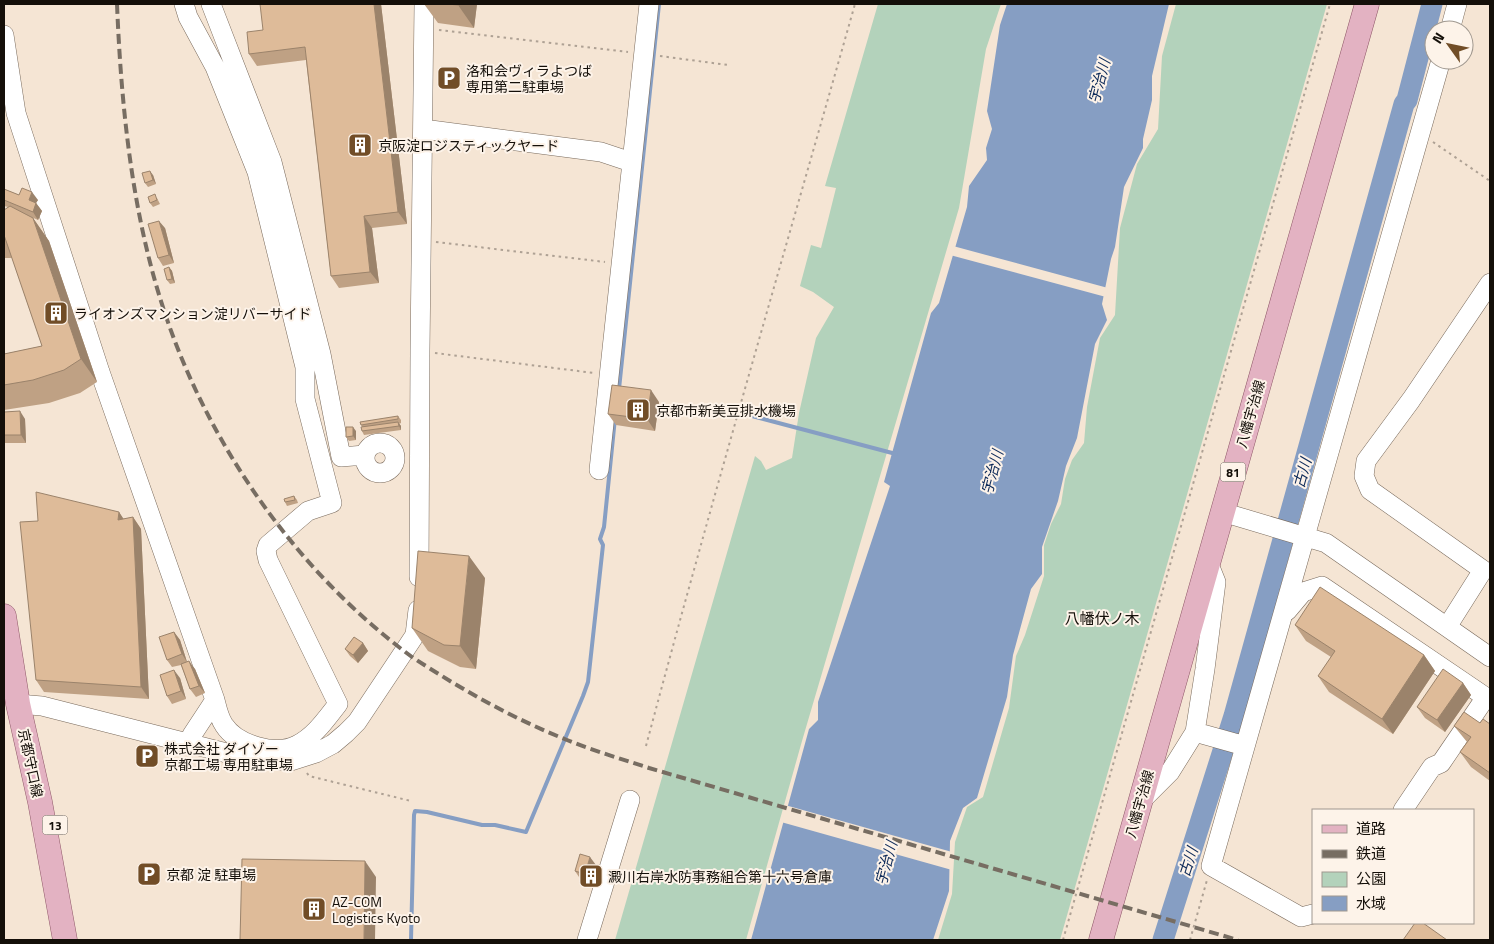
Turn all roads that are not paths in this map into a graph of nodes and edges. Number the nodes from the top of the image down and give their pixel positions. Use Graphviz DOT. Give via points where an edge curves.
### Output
graph roads {
  1 [pos="184,4"];
  2 [pos="211,4"];
  3 [pos="424,4"];
  4 [pos="649,4"];
  5 [pos="1366,4"];
  6 [pos="1458,4"];
  7 [pos="1453,20"];
  8 [pos="4,36"];
  9 [pos="1439,70"];
  10 [pos="423,129"];
  11 [pos="631,162"];
  12 [pos="1490,283"];
  13 [pos="365,455"];
  14 [pos="389,470"];
  15 [pos="599,470"];
  16 [pos="420,474"];
  17 [pos="1222,512"];
  18 [pos="1305,537"];
  19 [pos="1208,562"];
  20 [pos="4,616"];
  21 [pos="1282,618"];
  22 [pos="1447,627"];
  23 [pos="1490,657"];
  24 [pos="1488,699"];
  25 [pos="215,700"];
  26 [pos="19,708"];
  27 [pos="1201,734"];
  28 [pos="192,735"];
  29 [pos="1240,745"];
  30 [pos="630,800"];
  31 [pos="1139,803"];
  32 [pos="1403,809"];
  33 [pos="1312,914"];
  34 [pos="50,940"];
  35 [pos="64,940"];
  36 [pos="80,940"];
  37 [pos="587,940"];
  38 [pos="1101,940"];
  1 -- 25 [label="street" via="215,67 257,172 305,367 305,399 332,503 308,511 268,545 266,551 338,704 314,733 296,746 278,749 257,747 230,733 223,724"];
  2 -- 13 [label="street" via="272,162 321,354 341,457"];
  3 -- 10 [label="street"];
  4 -- 11 [label="street"];
  5 -- 17 [label="main road, 八幡宇治線 / 81"];
  6 -- 7 [label="street"];
  8 -- 25 [label="street" via="16,113 100,372"];
  9 -- 18 [label="street" via="1424,138"];
  10 -- 11 [label="street" via="600,152"];
  10 -- 16 [label="street"];
  11 -- 15 [label="street"];
  12 -- 22 [label="street" via="1366,461 1364,476 1370,490 1483,570"];
  13 -- 14 [label="street" via="366,464 372,471"];
  13 -- 14 [label="street" via="373,444 388,445 395,457"];
  14 -- 16 [label="street"];
  16 -- 26 [label="street" via="416,635 356,722 333,744 291,761 250,759 42,706"];
  17 -- 18 [label="street"];
  17 -- 19 [label="main road, 八幡宇治線 / 81"];
  18 -- 21 [label="street"];
  18 -- 22 [label="street" via="1326,543"];
  19 -- 27 [label="street" via="1216,582"];
  19 -- 31 [label="main road, 八幡宇治線 / 81"];
  20 -- 26 [label="main road, 京都守口線 / 13"];
  21 -- 24 [label="street" via="1303,592 1322,586"];
  21 -- 29 [label="street"];
  22 -- 23 [label="street"];
  24 -- 32 [label="street" via="1441,763 1432,767"];
  25 -- 28 [label="street"];
  26 -- 34 [label="main road, 13" via="16,741"];
  26 -- 35 [label="main road, 京都守口線 / 13" via="40,802"];
  26 -- 36 [label="main road, 13" via="34,735 43,768"];
  27 -- 29 [label="street"];
  27 -- 31 [label="street"];
  29 -- 33 [label="street" via="1211,866 1301,917"];
  30 -- 37 [label="street"];
  31 -- 38 [label="main road, 八幡宇治線 / 81"];
}
